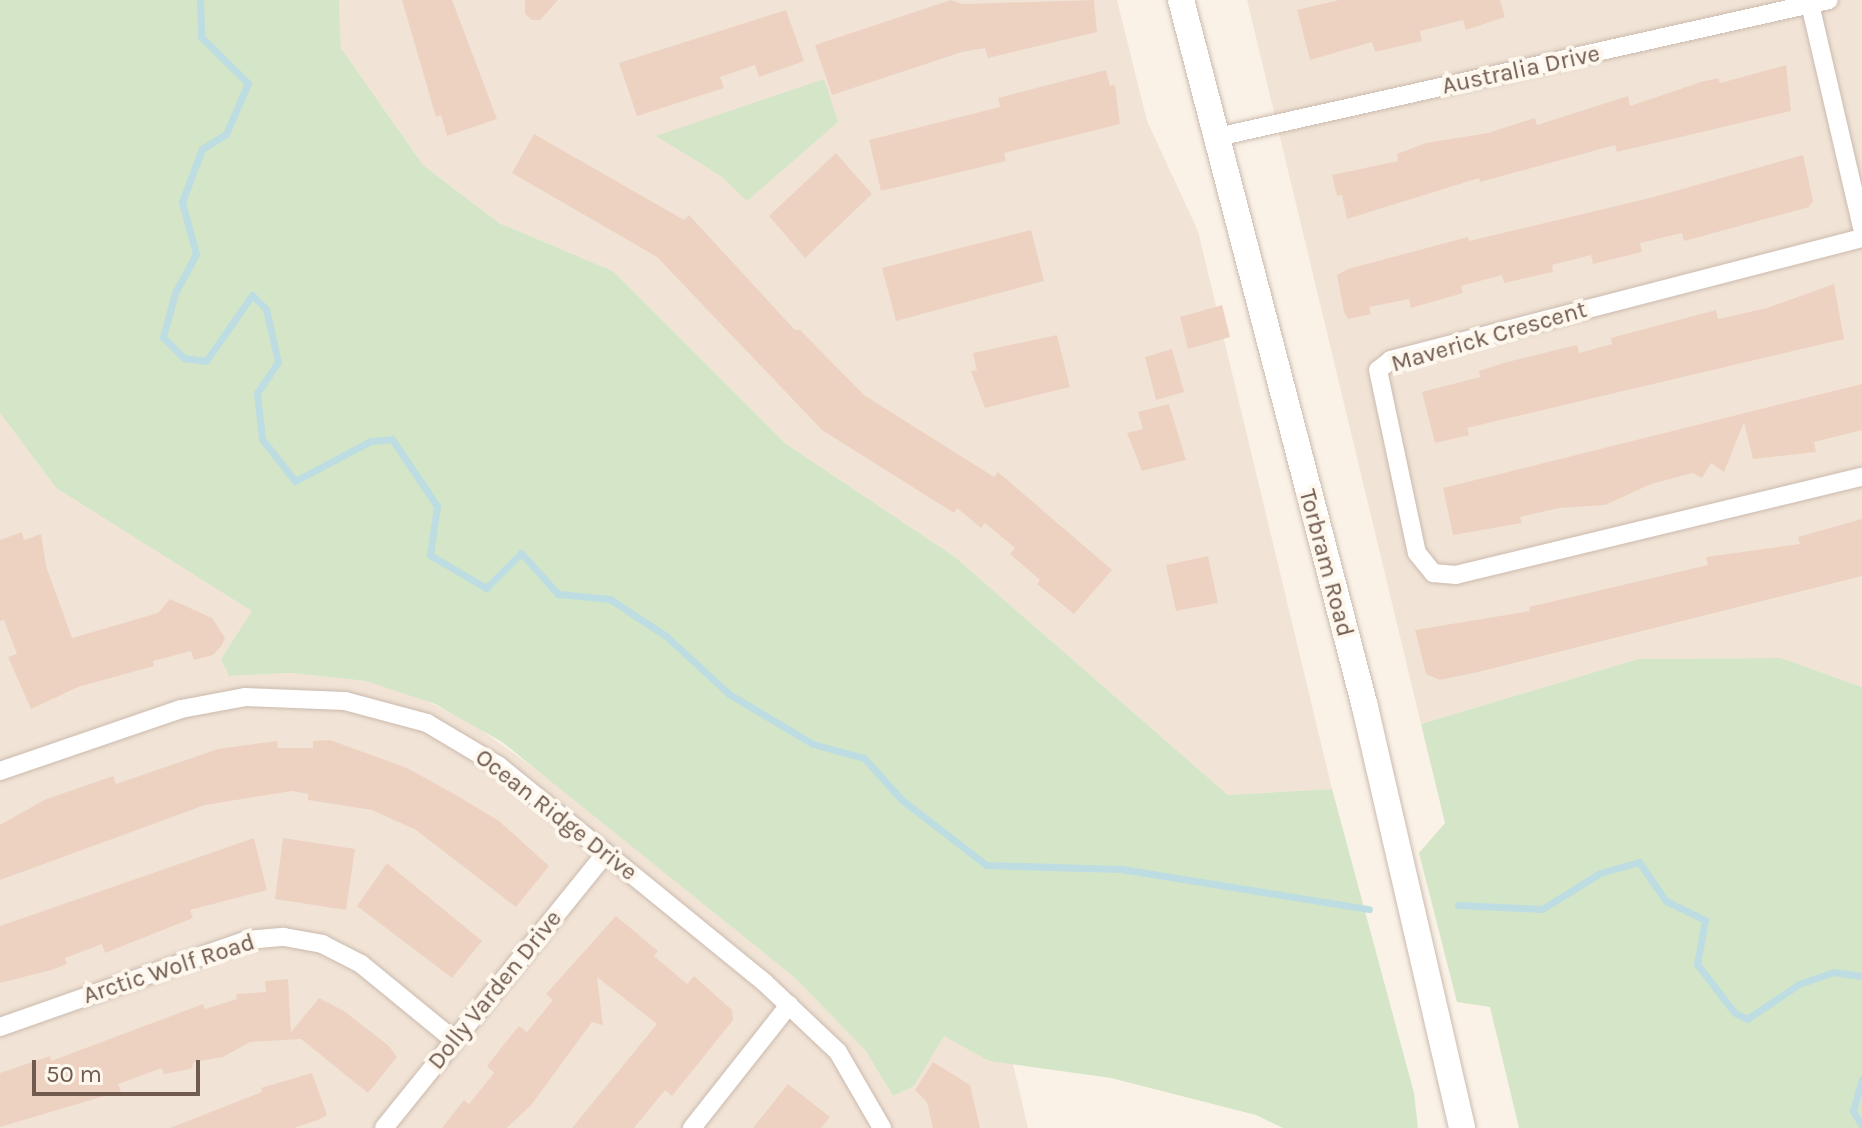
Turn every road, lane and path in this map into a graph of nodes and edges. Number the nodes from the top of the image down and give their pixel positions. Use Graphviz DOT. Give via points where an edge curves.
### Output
graph roads {
  1 [pos="1181,0"];
  2 [pos="1829,0"];
  3 [pos="1810,4"];
  4 [pos="1213,138"];
  5 [pos="1862,227"];
  6 [pos="1862,238"];
  7 [pos="1862,477"];
  8 [pos="1,768"];
  9 [pos="606,853"];
  10 [pos="789,1005"];
  11 [pos="0,1027"];
  12 [pos="454,1040"];
  13 [pos="384,1128"];
  14 [pos="692,1128"];
  15 [pos="882,1128"];
  16 [pos="1462,1128"];
  1 -- 4 [label="main road, Torbram Road"];
  2 -- 3 [label="street, Australia Drive"];
  3 -- 4 [label="street, Australia Drive"];
  3 -- 5 [label="street"];
  4 -- 16 [label="main road, Torbram Road" via="1365,707"];
  6 -- 7 [label="street, Maverick Crescent" via="1391,360 1378,370 1417,553 1433,573 1456,575"];
  8 -- 9 [label="street, Ocean Ridge Drive" via="212,702 280,696 345,701 427,723 476,750"];
  9 -- 10 [label="street, Ocean Ridge Drive"];
  9 -- 12 [label="street, Dolly Varden Drive"];
  10 -- 14 [label="street"];
  10 -- 15 [label="street, Ocean Ridge Drive" via="838,1052"];
  11 -- 12 [label="street, Arctic Wolf Road" via="247,940 284,937 322,944 351,958"];
  12 -- 13 [label="street, Dolly Varden Drive"];
}
